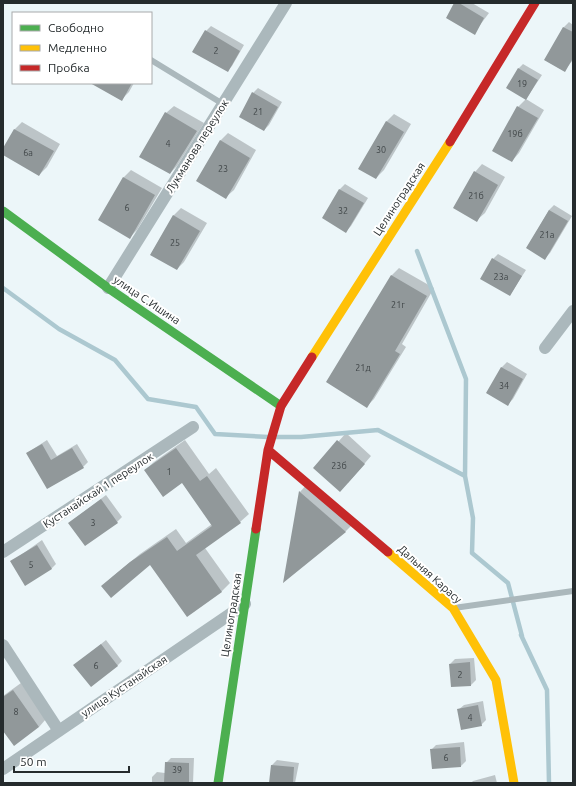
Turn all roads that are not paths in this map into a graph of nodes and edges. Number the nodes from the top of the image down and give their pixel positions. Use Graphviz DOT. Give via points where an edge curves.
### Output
graph roads {
  1 [pos="286,3"];
  2 [pos="535,3"];
  3 [pos="152,61"];
  4 [pos="223,104"];
  5 [pos="3,211"];
  6 [pos="108,288"];
  7 [pos="573,311"];
  8 [pos="545,348"];
  9 [pos="281,406"];
  10 [pos="193,427"];
  11 [pos="268,450"];
  12 [pos="3,552"];
  13 [pos="573,591"];
  14 [pos="245,604"];
  15 [pos="453,608"];
  16 [pos="3,645"];
  17 [pos="59,731"];
  18 [pos="3,769"];
  19 [pos="218,783"];
  20 [pos="514,783"];
  1 -- 4 [label="street, Лукманова переулок"];
  2 -- 9 [label="street, Целиноградская"];
  3 -- 4 [label="lane"];
  4 -- 6 [label="street, Лукманова переулок"];
  5 -- 6 [label="street, улица С.Ишина"];
  6 -- 9 [label="street, улица С.Ишина"];
  7 -- 8 [label="street"];
  9 -- 11 [label="street, Целиноградская"];
  10 -- 12 [label="street, Кустанайскай 1 переулок"];
  11 -- 14 [label="street, Целиноградская"];
  11 -- 15 [label="street, Дальняя Карасу"];
  13 -- 15 [label="lane"];
  14 -- 17 [label="street, улица Кустанайская"];
  14 -- 19 [label="street, Целиноградская"];
  15 -- 20 [label="street, Дальняя Карасу" via="496,680"];
  16 -- 17 [label="street"];
  17 -- 18 [label="street, улица Кустанайская"];
}
